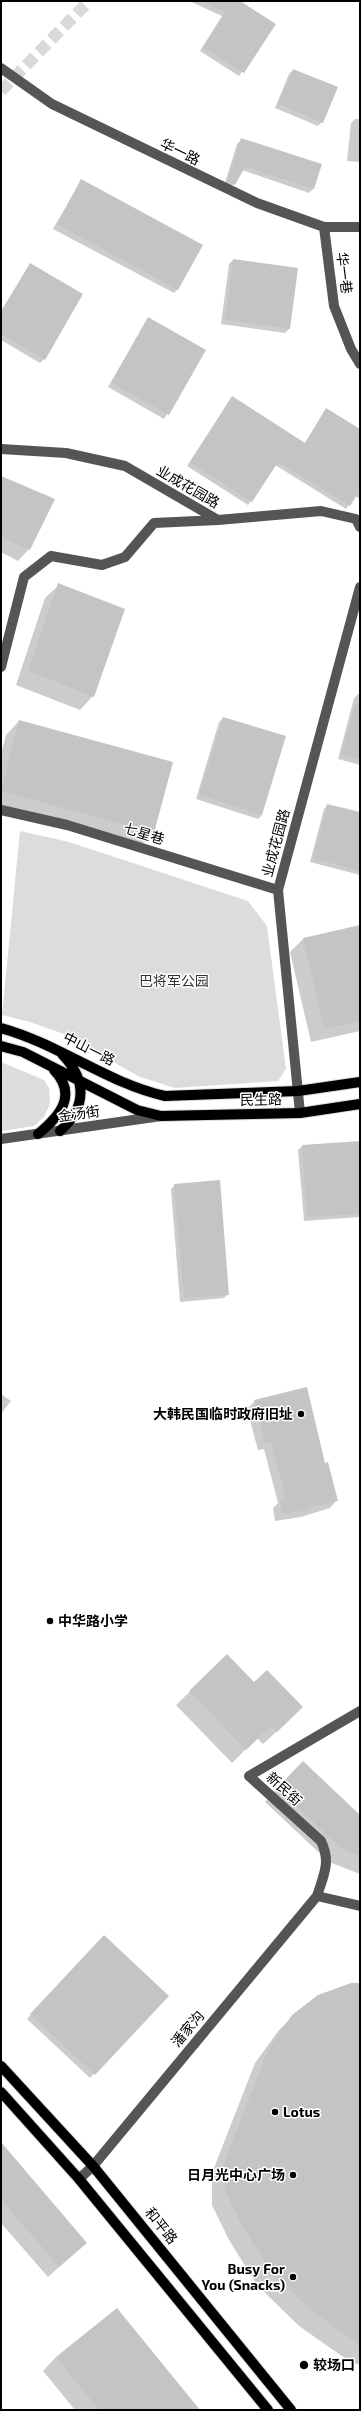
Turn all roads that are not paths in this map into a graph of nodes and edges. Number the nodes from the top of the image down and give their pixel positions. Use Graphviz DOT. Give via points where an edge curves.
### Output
graph roads {
  1 [pos="1,68"];
  2 [pos="324,227"];
  3 [pos="360,227"];
  4 [pos="360,364"];
  5 [pos="1,449"];
  6 [pos="218,520"];
  7 [pos="360,527"];
  8 [pos="360,587"];
  9 [pos="1,667"];
  10 [pos="1,810"];
  11 [pos="278,890"];
  12 [pos="1,1028"];
  13 [pos="1,1046"];
  14 [pos="58,1049"];
  15 [pos="48,1064"];
  16 [pos="80,1081"];
  17 [pos="360,1082"];
  18 [pos="298,1091"];
  19 [pos="165,1096"];
  20 [pos="360,1104"];
  21 [pos="300,1113"];
  22 [pos="161,1116"];
  23 [pos="60,1131"];
  24 [pos="38,1134"];
  25 [pos="1,1139"];
  26 [pos="360,1711"];
  27 [pos="317,1896"];
  28 [pos="360,1906"];
  29 [pos="1,2066"];
  30 [pos="1,2092"];
  31 [pos="93,2166"];
  32 [pos="79,2179"];
  33 [pos="268,2410"];
  34 [pos="291,2410"];
  1 -- 2 [label="street, 华一路" via="52,104 200,178 257,203"];
  2 -- 3 [label="street, 华一路"];
  2 -- 4 [label="street, 华一巷" via="334,306 351,349"];
  5 -- 6 [label="street, 业成花园路" via="66,453 125,466"];
  6 -- 7 [label="street, 业成花园路" via="321,511 356,519"];
  6 -- 9 [label="street" via="154,523 125,557 102,565 51,556 24,577"];
  8 -- 11 [label="street, 业成花园路"];
  10 -- 11 [label="street, 七星巷" via="67,825"];
  11 -- 18 [label="street, 业成花园路"];
  12 -- 14 [label="main road, 中山一路"];
  13 -- 15 [label="main road" via="23,1052"];
  14 -- 16 [label="main road" via="69,1061"];
  14 -- 19 [label="main road, 中山一路" via="125,1083"];
  15 -- 16 [label="main road"];
  15 -- 24 [label="main road" via="62,1078 66,1090 65,1102 50,1124"];
  16 -- 22 [label="main road" via="138,1110"];
  16 -- 23 [label="main road" via="80,1104 71,1121"];
  17 -- 18 [label="main road, 民生路"];
  18 -- 19 [label="main road, 民生路"];
  18 -- 21 [label="street, 业成花园路"];
  20 -- 21 [label="main road, 民生路"];
  21 -- 22 [label="main road, 民生路"];
  22 -- 23 [label="street, 金汤街"];
  23 -- 24 [label="street, 金汤街"];
  24 -- 25 [label="street, 金汤街"];
  26 -- 27 [label="street, 新民街" via="249,1776 321,1841 327,1854 326,1869"];
  27 -- 28 [label="street"];
  27 -- 31 [label="street, 潘家沟"];
  29 -- 31 [label="main road, 和平路"];
  30 -- 32 [label="main road"];
  31 -- 32 [label="street, 潘家沟"];
  31 -- 34 [label="main road, 和平路"];
  32 -- 33 [label="main road"];
}
